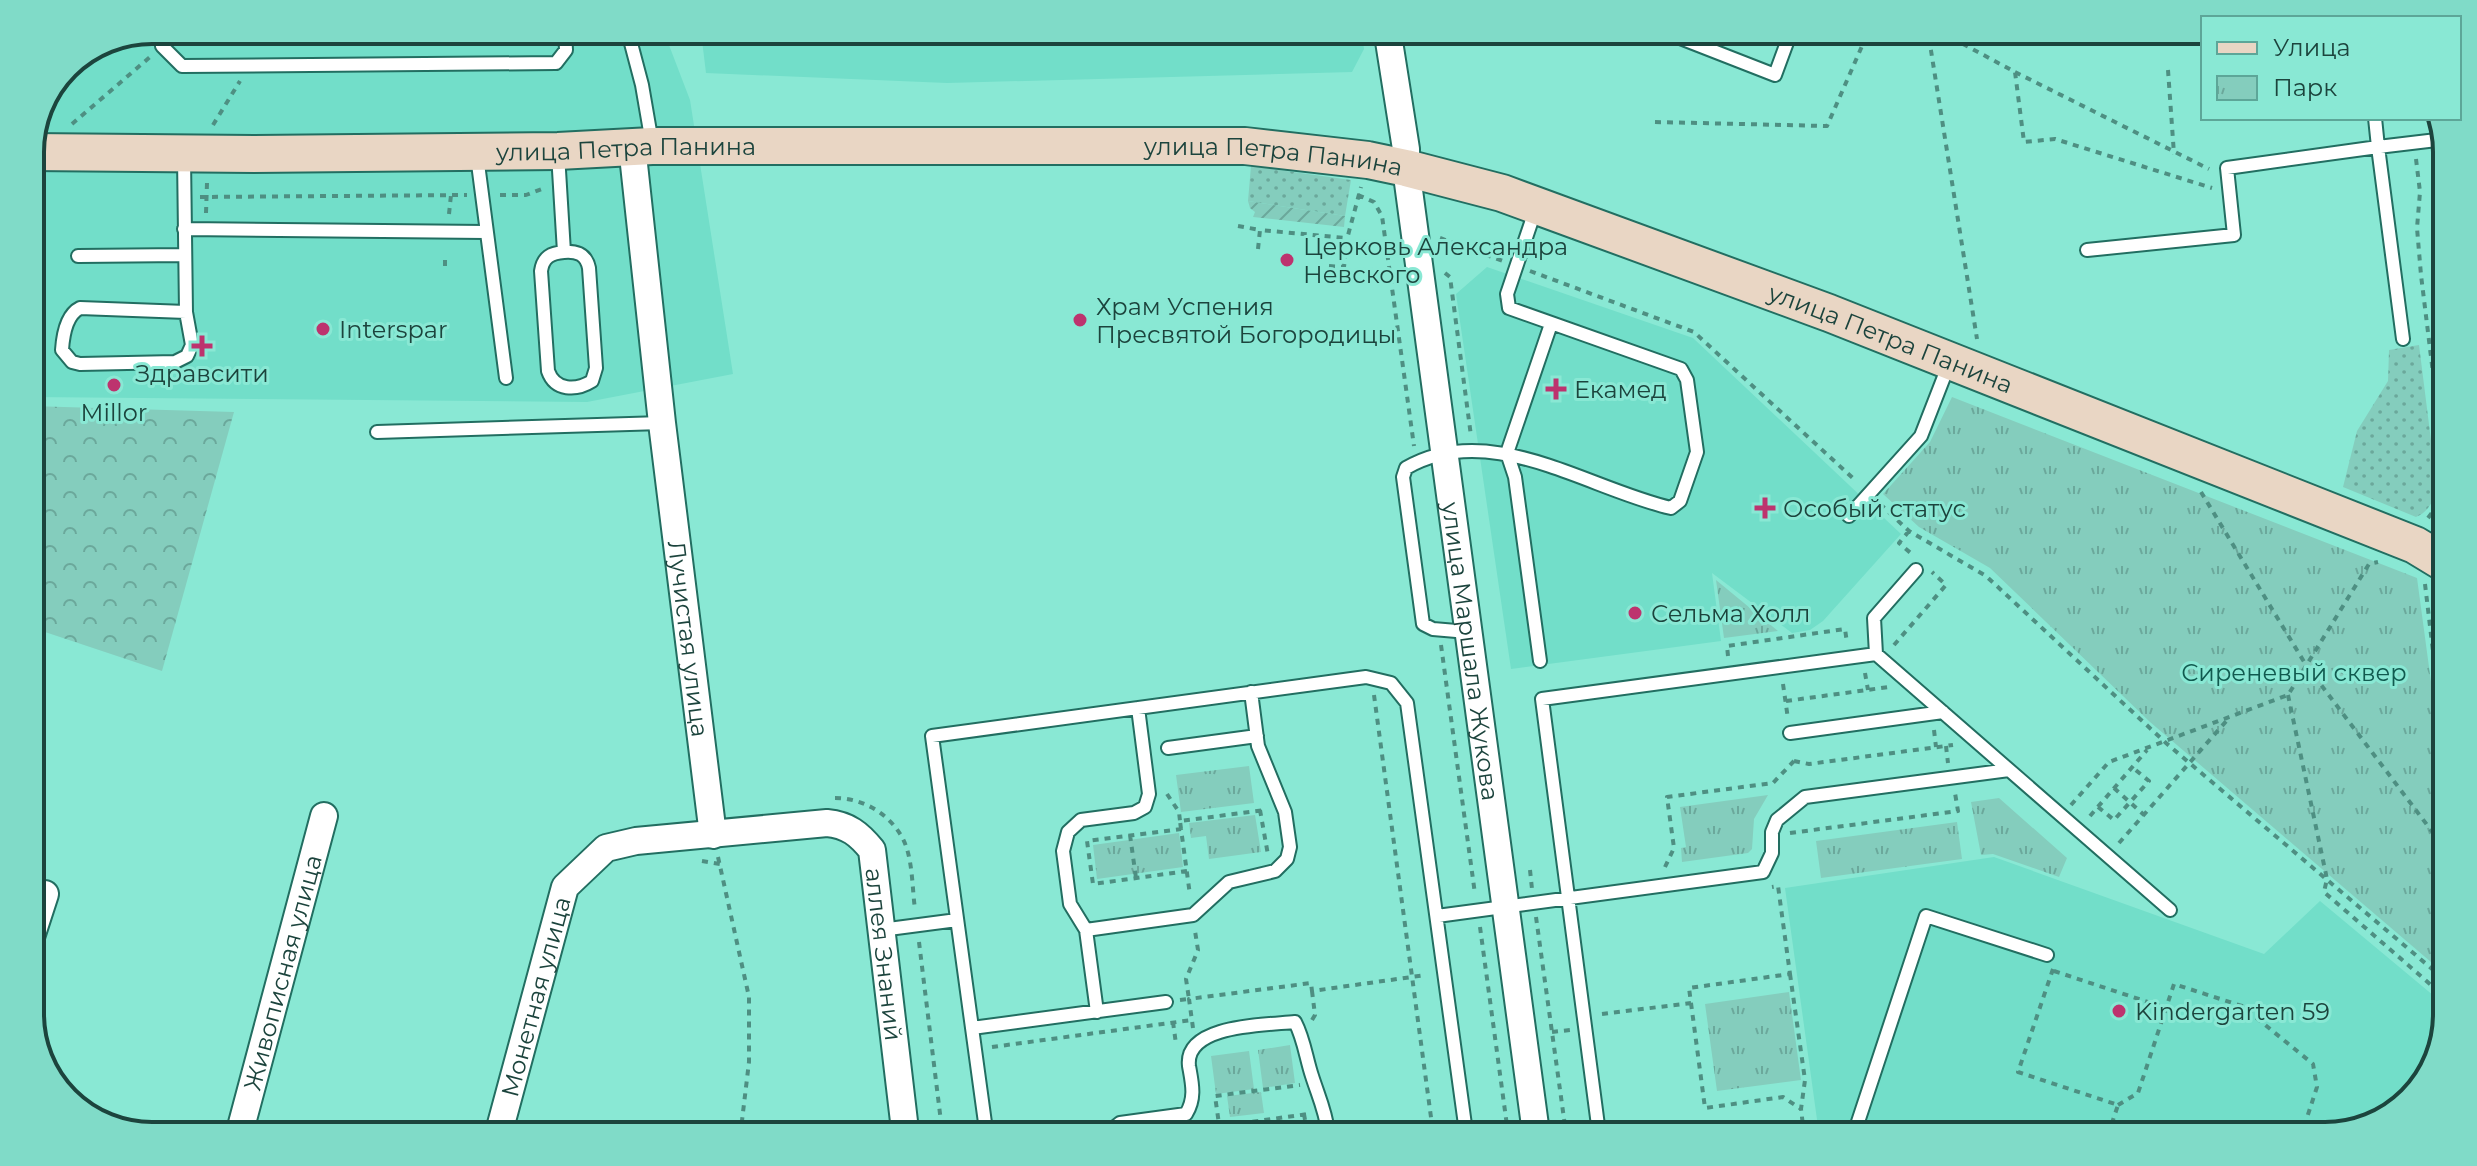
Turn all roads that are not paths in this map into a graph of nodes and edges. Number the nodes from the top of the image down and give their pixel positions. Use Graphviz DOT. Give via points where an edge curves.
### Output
graph roads {
  1 [pos="163,44"];
  2 [pos="566,44"];
  3 [pos="631,44"];
  4 [pos="1389,44"];
  5 [pos="1696,44"];
  6 [pos="1786,44"];
  7 [pos="2375,120"];
  8 [pos="2432,141"];
  9 [pos="642,146"];
  10 [pos="2378,147"];
  11 [pos="476,150"];
  12 [pos="558,151"];
  13 [pos="44,152"];
  14 [pos="200,152"];
  15 [pos="1406,168"];
  16 [pos="1537,205"];
  17 [pos="184,229"];
  18 [pos="486,232"];
  19 [pos="2087,250"];
  20 [pos="564,252"];
  21 [pos="185,255"];
  22 [pos="78,256"];
  23 [pos="186,312"];
  24 [pos="1551,324"];
  25 [pos="2403,339"];
  26 [pos="1963,350"];
  27 [pos="506,378"];
  28 [pos="662,423"];
  29 [pos="377,432"];
  30 [pos="1444,452"];
  31 [pos="1507,453"];
  32 [pos="1849,516"];
  33 [pos="2433,569"];
  34 [pos="1916,570"];
  35 [pos="1468,632"];
  36 [pos="1876,654"];
  37 [pos="1540,661"];
  38 [pos="1251,692"];
  39 [pos="1138,708"];
  40 [pos="1943,712"];
  41 [pos="1790,733"];
  42 [pos="1257,736"];
  43 [pos="1168,748"];
  44 [pos="2009,770"];
  45 [pos="324,816"];
  46 [pos="713,835"];
  47 [pos="45,894"];
  48 [pos="44,897"];
  49 [pos="1568,898"];
  50 [pos="1505,906"];
  51 [pos="2170,910"];
  52 [pos="1437,916"];
  53 [pos="957,920"];
  54 [pos="881,930"];
  55 [pos="1086,930"];
  56 [pos="2047,955"];
  57 [pos="1166,1002"];
  58 [pos="1097,1012"];
  59 [pos="972,1028"];
  60 [pos="242,1122"];
  61 [pos="502,1122"];
  62 [pos="904,1122"];
  63 [pos="985,1122"];
  64 [pos="1127,1122"];
  65 [pos="1326,1122"];
  66 [pos="1465,1122"];
  67 [pos="1534,1122"];
  68 [pos="1598,1122"];
  69 [pos="1858,1122"];
  1 -- 2 [label="lane" via="182,66 556,63"];
  3 -- 9 [label="lane" via="642,85"];
  4 -- 15 [label="street, улица Маршала Жукова"];
  5 -- 6 [label="lane" via="1775,75"];
  7 -- 10 [label="lane"];
  8 -- 10 [label="lane"];
  9 -- 12 [label="main road, улица Петра Панина"];
  9 -- 15 [label="main road, улица Петра Панина" via="1234,145"];
  9 -- 28 [label="street, Лучистая улица"];
  10 -- 19 [label="lane" via="2227,168 2234,235"];
  10 -- 25 [label="lane"];
  11 -- 12 [label="main road, улица Петра Панина"];
  11 -- 14 [label="main road, улица Петра Панина"];
  11 -- 18 [label="lane"];
  12 -- 20 [label="lane"];
  13 -- 14 [label="main road, улица Петра Панина"];
  14 -- 17 [label="lane"];
  15 -- 16 [label="main road, улица Петра Панина"];
  15 -- 30 [label="street, улица Маршала Жукова"];
  16 -- 24 [label="lane" via="1507,294 1509,308"];
  16 -- 26 [label="main road, улица Петра Панина" via="1829,313"];
  17 -- 18 [label="lane"];
  17 -- 21 [label="lane"];
  18 -- 27 [label="lane"];
  20 -- 20 [label="lane" via="551,254 541,271 548,371 560,387 580,387 592,381 596,368 589,268 577,252"];
  21 -- 22 [label="lane"];
  21 -- 23 [label="lane"];
  23 -- 23 [label="lane" via="192,345 181,360 80,364 62,350 68,320 80,308"];
  24 -- 31 [label="lane"];
  24 -- 31 [label="lane" via="1685,374 1697,452 1676,507"];
  26 -- 32 [label="lane" via="1921,436"];
  26 -- 33 [label="main road, улица Петра Панина" via="2175,449 2415,545"];
  28 -- 29 [label="lane"];
  28 -- 46 [label="street, Лучистая улица"];
  30 -- 31 [label="lane"];
  30 -- 35 [label="street, улица Маршала Жукова"];
  30 -- 35 [label="lane" via="1403,471 1407,509 1422,619 1427,628"];
  31 -- 37 [label="lane" via="1515,477"];
  34 -- 36 [label="lane" via="1874,618"];
  35 -- 50 [label="street, улица Маршала Жукова"];
  36 -- 40 [label="lane"];
  36 -- 49 [label="lane" via="1542,699"];
  38 -- 39 [label="lane"];
  38 -- 42 [label="lane"];
  38 -- 52 [label="lane" via="1371,678 1391,683 1407,703"];
  39 -- 53 [label="lane" via="932,736"];
  39 -- 55 [label="lane" via="1149,794 1145,807 1081,820 1065,841 1070,904"];
  40 -- 41 [label="lane"];
  40 -- 44 [label="lane"];
  42 -- 43 [label="lane"];
  42 -- 55 [label="lane" via="1283,807 1287,859 1275,871 1229,882 1193,915"];
  44 -- 49 [label="lane" via="1805,797 1777,820 1763,872"];
  44 -- 51 [label="lane"];
  45 -- 60 [label="street, Живописная улица"];
  46 -- 54 [label="street, аллея Знаний" via="827,823 858,833 872,850"];
  46 -- 61 [label="street, Монетная улица" via="606,848 565,887"];
  47 -- 48 [label="street"];
  49 -- 50 [label="lane"];
  49 -- 68 [label="lane"];
  50 -- 52 [label="lane"];
  50 -- 67 [label="street, улица Маршала Жукова"];
  52 -- 66 [label="lane"];
  53 -- 54 [label="lane"];
  53 -- 59 [label="lane"];
  54 -- 62 [label="street, аллея Знаний"];
  55 -- 58 [label="lane"];
  56 -- 69 [label="lane" via="1926,916"];
  57 -- 58 [label="lane"];
  58 -- 59 [label="lane"];
  59 -- 63 [label="lane"];
  64 -- 65 [label="lane" via="1186,1114 1193,1094 1189,1059 1209,1033 1295,1022"];
}
